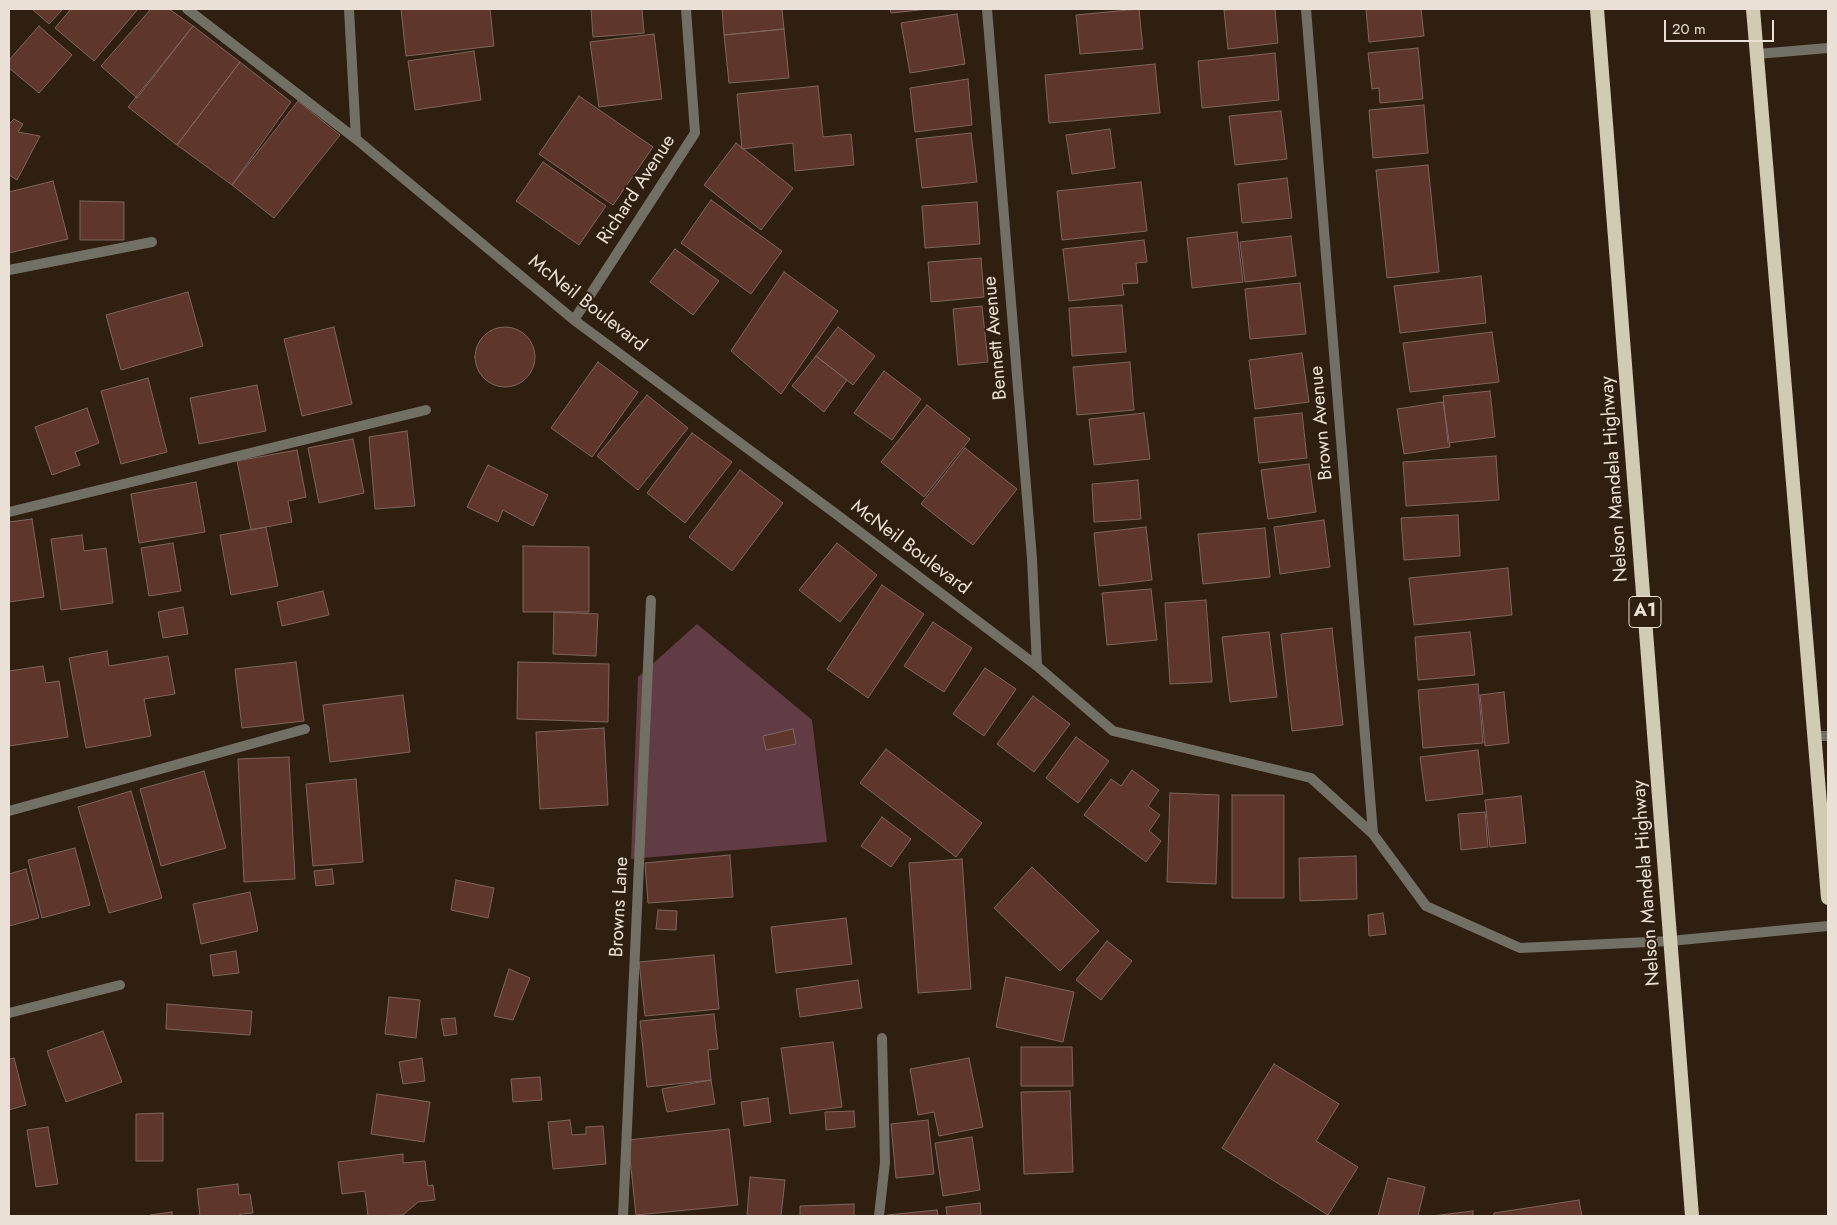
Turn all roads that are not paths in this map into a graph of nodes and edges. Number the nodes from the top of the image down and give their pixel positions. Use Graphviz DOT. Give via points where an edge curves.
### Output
graph roads {
  1 [pos="187,9"];
  2 [pos="349,9"];
  3 [pos="686,9"];
  4 [pos="987,9"];
  5 [pos="1306,9"];
  6 [pos="1597,9"];
  7 [pos="1753,9"];
  8 [pos="1828,48"];
  9 [pos="1757,54"];
  10 [pos="356,139"];
  11 [pos="152,242"];
  12 [pos="9,270"];
  13 [pos="574,320"];
  14 [pos="426,410"];
  15 [pos="9,512"];
  16 [pos="651,600"];
  17 [pos="1037,666"];
  18 [pos="305,729"];
  19 [pos="1821,736"];
  20 [pos="9,811"];
  21 [pos="1374,834"];
  22 [pos="1828,898"];
  23 [pos="1828,926"];
  24 [pos="1670,941"];
  25 [pos="120,985"];
  26 [pos="9,1013"];
  27 [pos="882,1038"];
  28 [pos="623,1216"];
  29 [pos="879,1216"];
  30 [pos="1692,1216"];
  1 -- 10 [label="street, McNeil Boulevard"];
  2 -- 10 [label="street"];
  3 -- 13 [label="street, Richard Avenue" via="695,133"];
  4 -- 17 [label="street, Bennett Avenue" via="1031,549"];
  5 -- 21 [label="street, Brown Avenue"];
  6 -- 24 [label="highway, Nelson Mandela Highway / A1"];
  7 -- 9 [label="highway"];
  8 -- 9 [label="street"];
  9 -- 19 [label="highway"];
  10 -- 13 [label="street, McNeil Boulevard"];
  11 -- 12 [label="street"];
  13 -- 17 [label="street, McNeil Boulevard"];
  14 -- 15 [label="street"];
  16 -- 28 [label="street, Browns Lane"];
  17 -- 21 [label="street, McNeil Boulevard" via="1113,731 1311,778"];
  18 -- 20 [label="street"];
  19 -- 22 [label="highway"];
  21 -- 24 [label="street, McNeil Boulevard" via="1426,906 1520,948"];
  23 -- 24 [label="street, McNeil Boulevard"];
  24 -- 30 [label="highway, Nelson Mandela Highway / A1"];
  25 -- 26 [label="street"];
  27 -- 29 [label="street" via="885,1162"];
}
